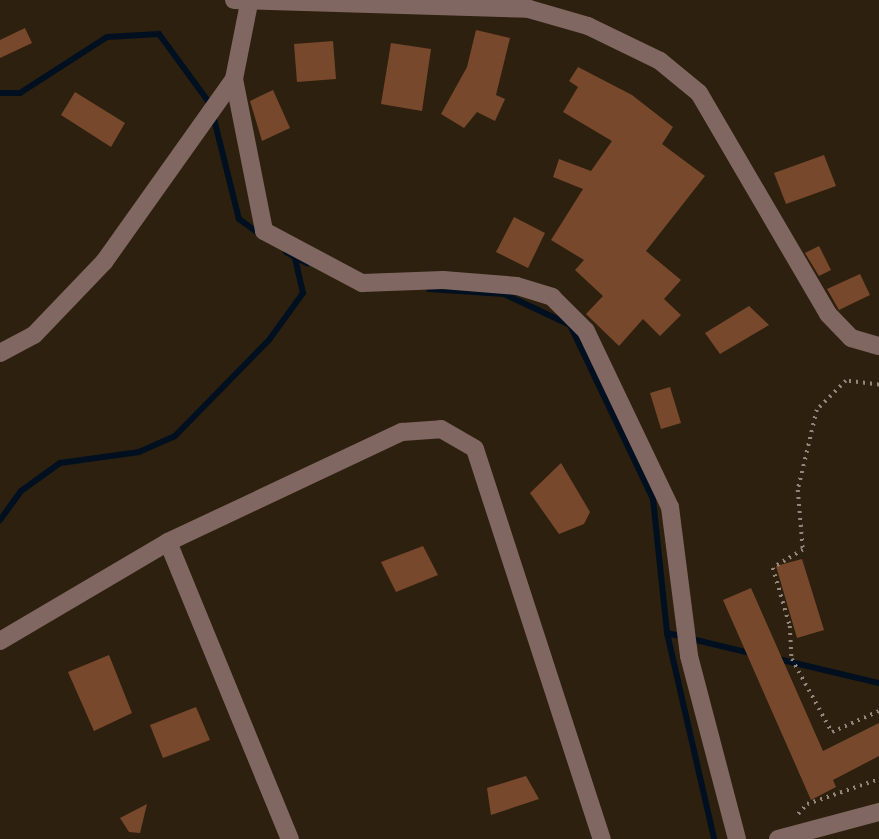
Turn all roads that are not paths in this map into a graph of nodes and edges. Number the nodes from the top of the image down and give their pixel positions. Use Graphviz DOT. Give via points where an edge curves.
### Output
graph roads {
  1 [pos="242,2"];
  2 [pos="234,79"];
  3 [pos="879,346"];
  4 [pos="0,354"];
  5 [pos="168,542"];
  6 [pos="0,641"];
  7 [pos="879,812"];
  8 [pos="290,839"];
  9 [pos="602,839"];
  10 [pos="737,839"];
  11 [pos="778,839"];
  1 -- 2 [label="street"];
  1 -- 3 [label="street" via="529,9 588,26 660,61 699,93 828,314 851,338"];
  2 -- 4 [label="street" via="104,262 34,335"];
  2 -- 10 [label="street" via="264,231 362,283 443,280 516,286 552,297 586,331 670,508 689,656"];
  5 -- 6 [label="street"];
  5 -- 8 [label="street"];
  5 -- 9 [label="street" via="402,432 441,429 475,449"];
  7 -- 11 [label="street"];
}
